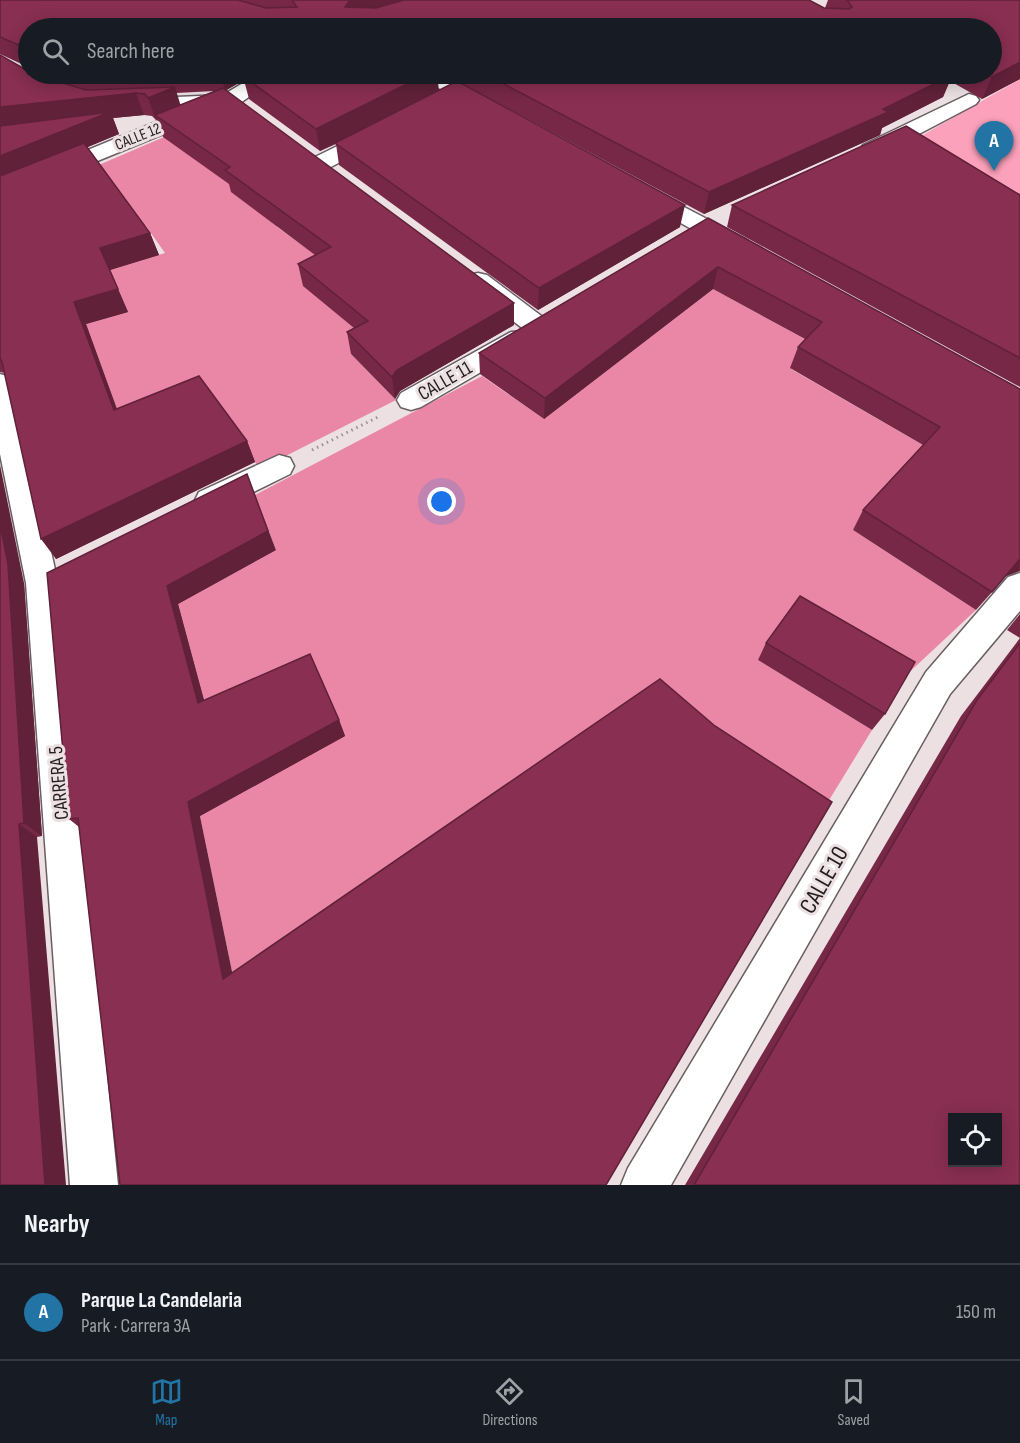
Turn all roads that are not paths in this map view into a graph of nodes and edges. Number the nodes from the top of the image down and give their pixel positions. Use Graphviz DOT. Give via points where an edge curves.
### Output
graph roads {
  1 [pos="262,84"];
  2 [pos="437,84"];
  3 [pos="959,95"];
  4 [pos="117,103"];
  5 [pos="240,106"];
  6 [pos="185,118"];
  7 [pos="510,119"];
  8 [pos="399,122"];
  9 [pos="104,128"];
  10 [pos="845,162"];
  11 [pos="338,178"];
  12 [pos="623,181"];
  13 [pos="0,194"];
  14 [pos="756,254"];
  15 [pos="462,270"];
  16 [pos="0,384"];
  17 [pos="411,400"];
  18 [pos="279,466"];
  19 [pos="186,512"];
  20 [pos="1020,587"];
  21 [pos="94,1185"];
  22 [pos="645,1185"];
  1 -- 5 [label="street, CALLE 12"];
  2 -- 7 [label="street" via="449,96"];
  3 -- 10 [label="street" via="909,144"];
  4 -- 5 [label="street"];
  5 -- 6 [label="street, CALLE 12"];
  6 -- 9 [label="street"];
  6 -- 13 [label="street, CALLE 12"];
  8 -- 11 [label="street" via="310,158"];
  12 -- 14 [label="street"];
  15 -- 17 [label="street, CALLE 11" via="549,321"];
  16 -- 21 [label="street, CARRERA 5" via="57,575"];
  18 -- 19 [label="street"];
  20 -- 22 [label="street, CALLE 10" via="938,683"];
}
